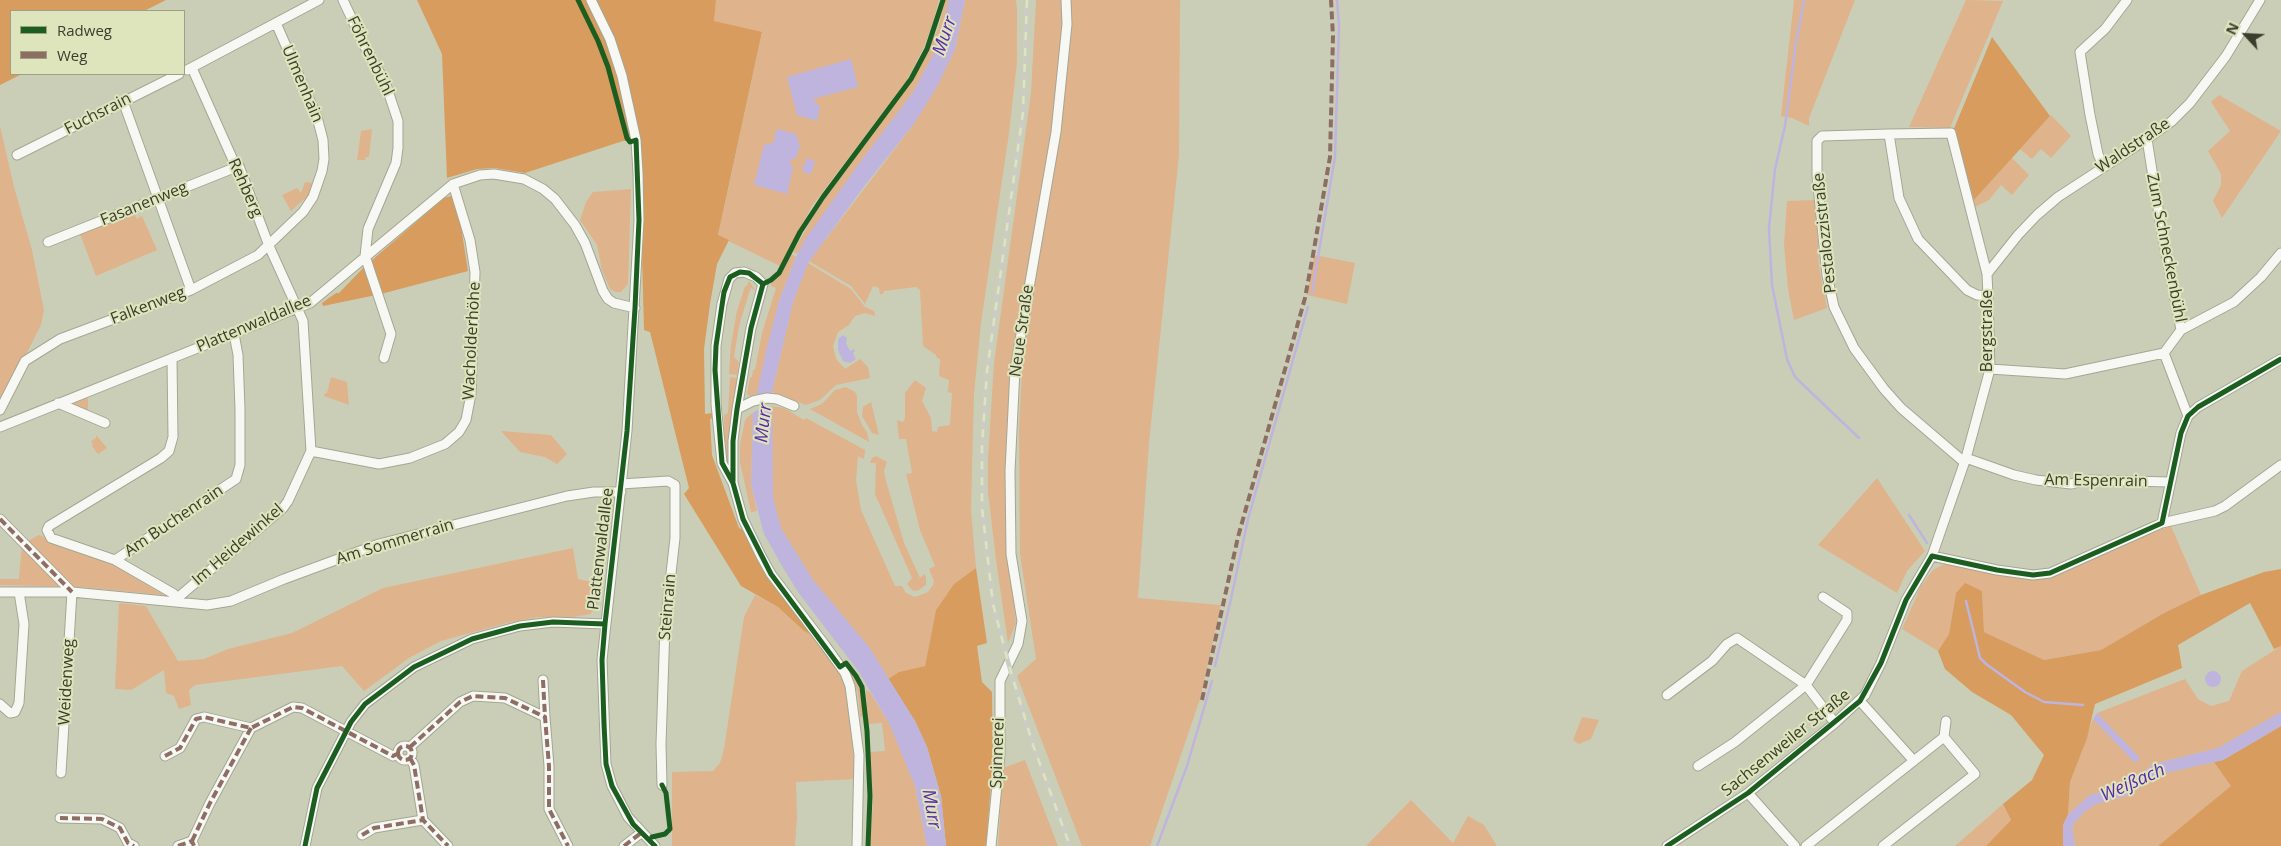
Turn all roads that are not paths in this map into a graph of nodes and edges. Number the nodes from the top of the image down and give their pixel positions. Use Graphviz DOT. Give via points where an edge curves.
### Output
graph roads {
  1 [pos="319,0"];
  2 [pos="343,0"];
  3 [pos="591,0"];
  4 [pos="1066,0"];
  5 [pos="2126,0"];
  6 [pos="2260,0"];
  7 [pos="276,23"];
  8 [pos="188,70"];
  9 [pos="177,75"];
  10 [pos="123,101"];
  11 [pos="1888,134"];
  12 [pos="2147,139"];
  13 [pos="17,155"];
  14 [pos="239,166"];
  15 [pos="2103,166"];
  16 [pos="452,184"];
  17 [pos="158,198"];
  18 [pos="48,242"];
  19 [pos="268,246"];
  20 [pos="2281,253"];
  21 [pos="365,256"];
  22 [pos="1988,274"];
  23 [pos="191,290"];
  24 [pos="1988,296"];
  25 [pos="635,308"];
  26 [pos="297,309"];
  27 [pos="2182,330"];
  28 [pos="234,334"];
  29 [pos="2164,352"];
  30 [pos="172,358"];
  31 [pos="384,358"];
  32 [pos="2281,359"];
  33 [pos="1990,369"];
  34 [pos="58,403"];
  35 [pos="794,406"];
  36 [pos="0,410"];
  37 [pos="737,410"];
  38 [pos="2188,416"];
  39 [pos="105,423"];
  40 [pos="0,426"];
  41 [pos="310,451"];
  42 [pos="1965,460"];
  43 [pos="2281,466"];
  44 [pos="2170,482"];
  45 [pos="733,483"];
  46 [pos="621,488"];
  47 [pos="0,519"];
  48 [pos="2162,523"];
  49 [pos="1932,556"];
  50 [pos="115,560"];
  51 [pos="0,592"];
  52 [pos="19,592"];
  53 [pos="72,592"];
  54 [pos="1823,597"];
  55 [pos="174,601"];
  56 [pos="605,624"];
  57 [pos="1008,662"];
  58 [pos="543,680"];
  59 [pos="1806,685"];
  60 [pos="1667,695"];
  61 [pos="1860,701"];
  62 [pos="0,704"];
  63 [pos="545,717"];
  64 [pos="1946,721"];
  65 [pos="1835,723"];
  66 [pos="251,728"];
  67 [pos="346,732"];
  68 [pos="1944,737"];
  69 [pos="410,748"];
  70 [pos="397,754"];
  71 [pos="164,756"];
  72 [pos="410,758"];
  73 [pos="1914,761"];
  74 [pos="1698,766"];
  75 [pos="62,773"];
  76 [pos="662,786"];
  77 [pos="1748,793"];
  78 [pos="60,818"];
  79 [pos="424,820"];
  80 [pos="641,833"];
  81 [pos="362,835"];
  82 [pos="193,844"];
  83 [pos="134,846"];
  84 [pos="178,846"];
  85 [pos="305,846"];
  86 [pos="448,846"];
  87 [pos="568,846"];
  88 [pos="624,846"];
  89 [pos="655,846"];
  90 [pos="856,846"];
  91 [pos="991,846"];
  92 [pos="1667,846"];
  93 [pos="1795,846"];
  94 [pos="1806,846"];
  95 [pos="1883,846"];
  1 -- 7 [label="street"];
  2 -- 21 [label="street, Föhrenbühl" via="386,82 398,121 396,163 368,229"];
  3 -- 25 [label="street" via="610,39 622,76 636,140 639,220"];
  4 -- 57 [label="street, Neue Straße" via="1067,24 1056,132 1015,369 1010,471 1011,554 1022,621 1018,644"];
  5 -- 15 [label="street" via="2105,29 2080,52 2098,154"];
  6 -- 12 [label="street, Waldstraße" via="2198,94 2172,121"];
  7 -- 8 [label="street"];
  7 -- 19 [label="street, Ulmenhain" via="318,117 324,159 313,197 303,212"];
  8 -- 14 [label="street, Rehberg" via="232,160"];
  9 -- 10 [label="street, Fuchsrain"];
  10 -- 13 [label="street, Fuchsrain"];
  10 -- 17 [label="street"];
  11 -- 22 [label="street, Bergstraße" via="1951,132"];
  11 -- 24 [label="street" via="1899,198 1918,239 1967,290"];
  11 -- 42 [label="street, Pestalozzistraße" via="1822,136 1816,141 1827,275 1834,307 1854,348 1895,402"];
  12 -- 15 [label="street, Waldstraße"];
  12 -- 27 [label="street, Zum Schneckenbühl"];
  14 -- 17 [label="street, Fasanenweg"];
  14 -- 19 [label="street, Rehberg"];
  15 -- 22 [label="street, Waldstraße" via="2037,215"];
  16 -- 21 [label="street, Plattenwaldallee"];
  16 -- 25 [label="street, Plattenwaldallee" via="494,174 519,178 543,189 555,199 586,243 608,299"];
  16 -- 41 [label="street, Wacholderhöhe" via="470,240 475,272 471,394 466,420 459,432 445,444 402,460 379,464"];
  17 -- 18 [label="street, Fasanenweg"];
  17 -- 23 [label="street"];
  19 -- 23 [label="street, Falkenweg" via="258,256"];
  19 -- 26 [label="street, Rehberg"];
  20 -- 27 [label="street" via="2262,277 2234,302"];
  21 -- 26 [label="street, Plattenwaldallee" via="310,303"];
  21 -- 31 [label="street" via="391,334"];
  22 -- 24 [label="street, Bergstraße"];
  23 -- 36 [label="street, Falkenweg" via="60,340 25,361"];
  24 -- 33 [label="street, Bergstraße"];
  25 -- 46 [label="street, Plattenwaldallee"];
  26 -- 28 [label="street, Plattenwaldallee"];
  26 -- 41 [label="street, Im Heidewinkel" via="303,321"];
  27 -- 29 [label="street, Zum Schneckenbühl"];
  28 -- 30 [label="street, Plattenwaldallee"];
  28 -- 50 [label="street, Am Buchenrain" via="240,409 240,466 236,479"];
  29 -- 33 [label="street" via="2065,374"];
  29 -- 38 [label="street"];
  30 -- 34 [label="street, Plattenwaldallee"];
  30 -- 50 [label="street" via="173,437 169,451 49,526 51,538"];
  32 -- 38 [label="street"];
  33 -- 42 [label="street, Bergstraße"];
  34 -- 39 [label="street"];
  34 -- 40 [label="street, Plattenwaldallee"];
  35 -- 37 [label="street" via="772,398 760,399"];
  37 -- 45 [label="street"];
  37 -- 45 [label="street" via="751,328 763,284 744,272 735,273 728,279 716,346 719,445 722,462"];
  38 -- 44 [label="street"];
  41 -- 55 [label="street, Im Heidewinkel" via="283,508"];
  42 -- 44 [label="street, Am Espenrain" via="2036,480 2071,484 2088,480"];
  42 -- 49 [label="street, Bergstraße"];
  43 -- 48 [label="street" via="2215,511"];
  44 -- 48 [label="street"];
  45 -- 90 [label="street" via="744,519 767,568 825,645 850,686 859,755"];
  46 -- 55 [label="street, Am Sommerrain" via="567,496 379,544 231,601 207,605"];
  46 -- 56 [label="street, Plattenwaldallee"];
  46 -- 76 [label="street, Steinrain" via="668,481 675,485 675,538 665,626 660,744"];
  47 -- 53 [label="street"];
  48 -- 49 [label="street" via="2050,573 2033,575 1997,570"];
  49 -- 61 [label="street, Sachsenweiler Straße" via="1906,600 1881,663"];
  50 -- 55 [label="street" via="174,594"];
  51 -- 52 [label="street, Am Sommerrain"];
  52 -- 53 [label="street, Am Sommerrain"];
  52 -- 62 [label="street" via="24,624 19,703 15,712 10,713"];
  53 -- 55 [label="street, Am Sommerrain"];
  53 -- 75 [label="street, Weidenweg"];
  54 -- 59 [label="street" via="1847,612 1847,620"];
  56 -- 67 [label="street" via="553,622 472,639 414,667 365,704"];
  56 -- 80 [label="street, Plattenwaldallee" via="602,660 606,764 612,786 628,817"];
  57 -- 91 [label="street, Spinnerei" via="1000,681 1000,755"];
  58 -- 63 [label="street"];
  59 -- 60 [label="street" via="1740,638 1733,639 1712,661"];
  59 -- 65 [label="street"];
  59 -- 74 [label="street" via="1735,742"];
  61 -- 65 [label="street, Sachsenweiler Straße"];
  61 -- 73 [label="street"];
  63 -- 69 [label="street" via="505,698 473,696 460,702"];
  63 -- 87 [label="street" via="550,766 549,809"];
  64 -- 68 [label="street"];
  65 -- 77 [label="street, Sachsenweiler Straße"];
  66 -- 67 [label="street" via="293,707 302,708"];
  66 -- 71 [label="street" via="204,717 196,719 180,748"];
  66 -- 82 [label="street" via="210,803"];
  67 -- 70 [label="street" via="393,756"];
  67 -- 85 [label="street" via="317,788"];
  68 -- 73 [label="street"];
  68 -- 95 [label="street" via="1976,774"];
  69 -- 70 [label="street" via="401,746"];
  69 -- 72 [label="street"];
  70 -- 72 [label="street" via="401,760"];
  72 -- 79 [label="street"];
  73 -- 94 [label="street"];
  77 -- 92 [label="street, Sachsenweiler Straße"];
  77 -- 93 [label="street"];
  78 -- 83 [label="street" via="102,819 120,828 128,843"];
  79 -- 81 [label="street" via="374,828"];
  79 -- 86 [label="street"];
  80 -- 88 [label="street"];
  80 -- 89 [label="street, Plattenwaldallee"];
  82 -- 84 [label="street"];
}
